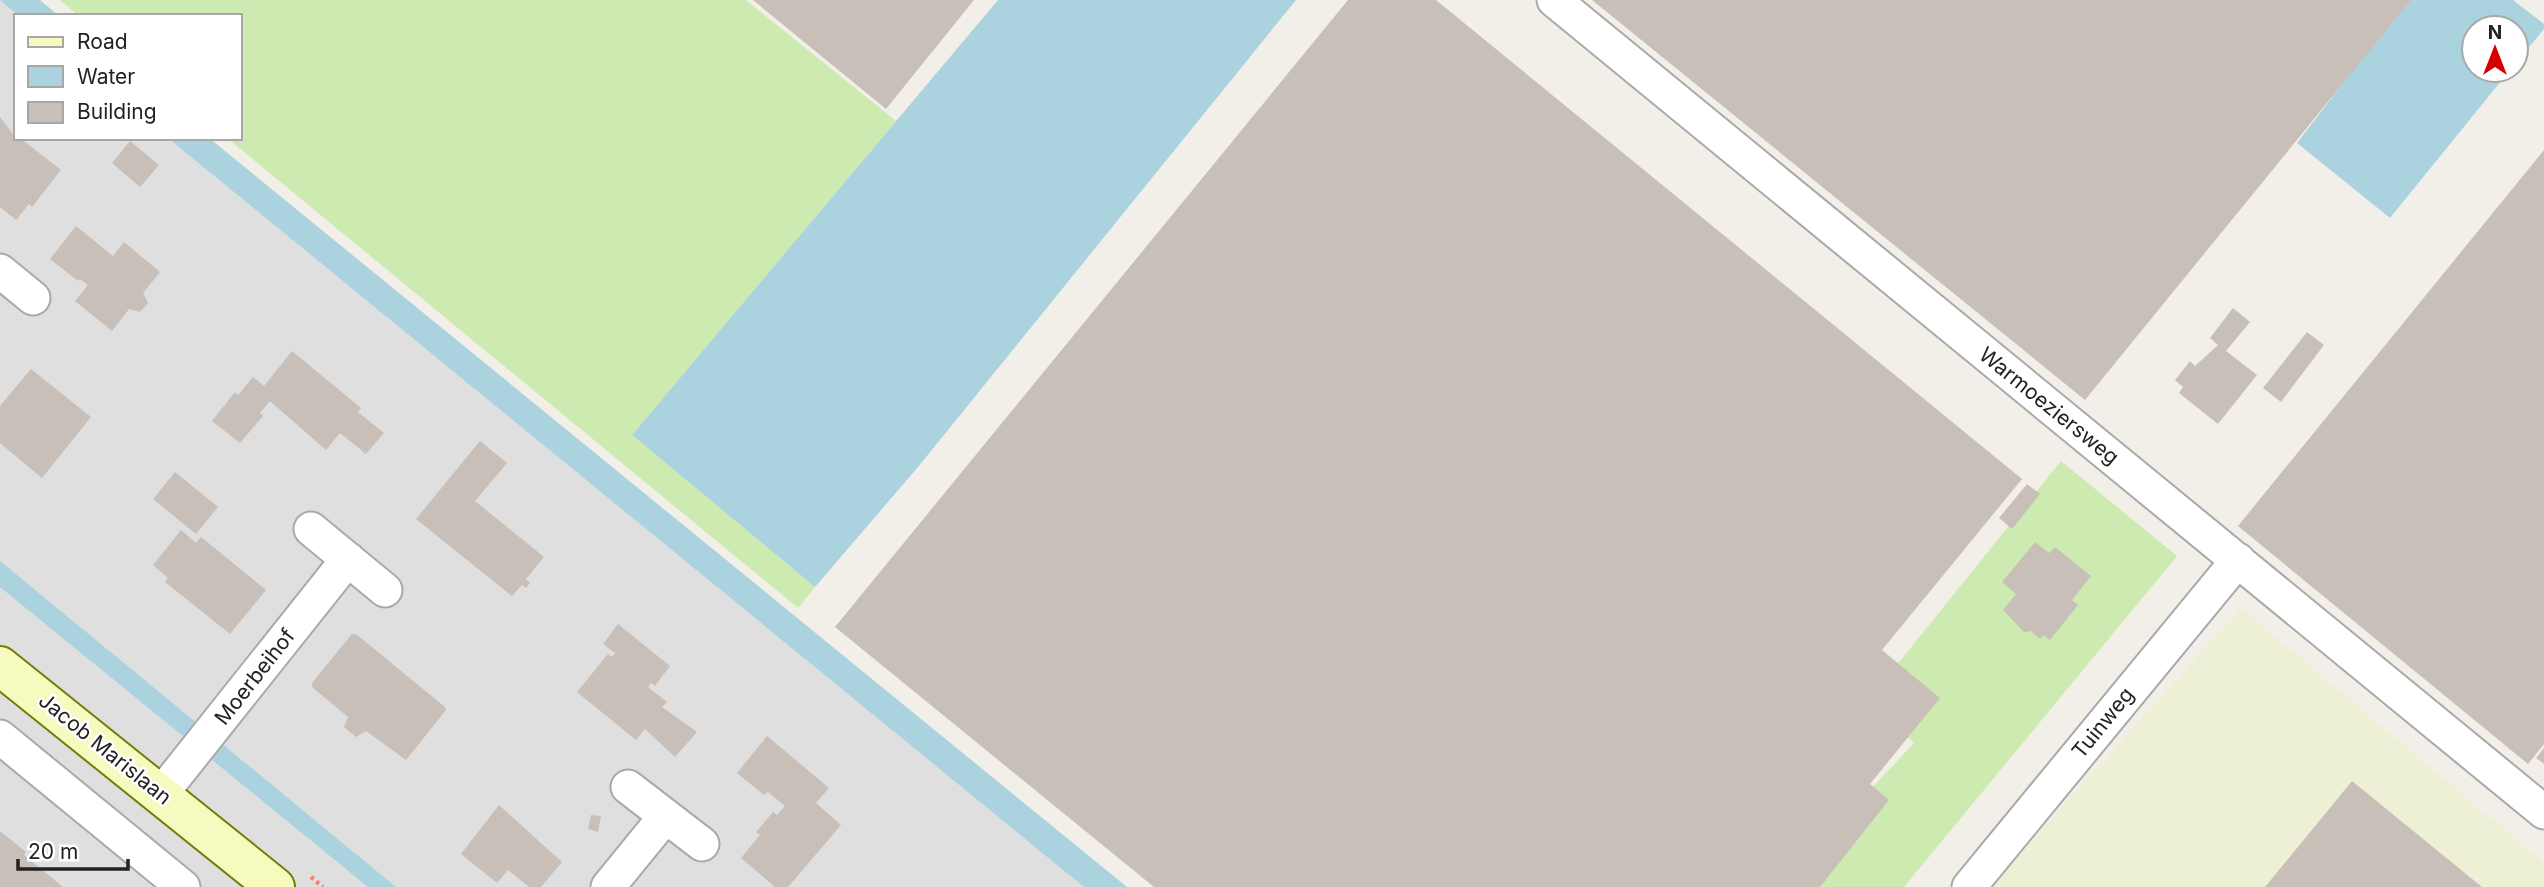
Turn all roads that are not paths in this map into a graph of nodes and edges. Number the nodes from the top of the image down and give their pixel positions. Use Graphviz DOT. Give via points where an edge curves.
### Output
graph roads {
  1 [pos="1554,0"];
  2 [pos="0,271"];
  3 [pos="33,298"];
  4 [pos="311,529"];
  5 [pos="348,559"];
  6 [pos="2238,559"];
  7 [pos="385,590"];
  8 [pos="0,666"];
  9 [pos="0,737"];
  10 [pos="169,783"];
  11 [pos="628,788"];
  12 [pos="2544,812"];
  13 [pos="665,817"];
  14 [pos="702,844"];
  15 [pos="183,887"];
  16 [pos="275,887"];
  17 [pos="608,887"];
  18 [pos="1969,887"];
  1 -- 6 [label="street, Warmoeziersweg"];
  2 -- 3 [label="street"];
  4 -- 5 [label="street"];
  5 -- 7 [label="street"];
  5 -- 10 [label="street, Moerbeihof"];
  6 -- 12 [label="street, Warmoeziersweg"];
  6 -- 18 [label="street, Tuinweg"];
  8 -- 10 [label="main road, Jacob Marislaan"];
  9 -- 15 [label="street"];
  10 -- 16 [label="main road, Jacob Marislaan"];
  11 -- 13 [label="street"];
  13 -- 14 [label="street"];
  13 -- 17 [label="street"];
}
